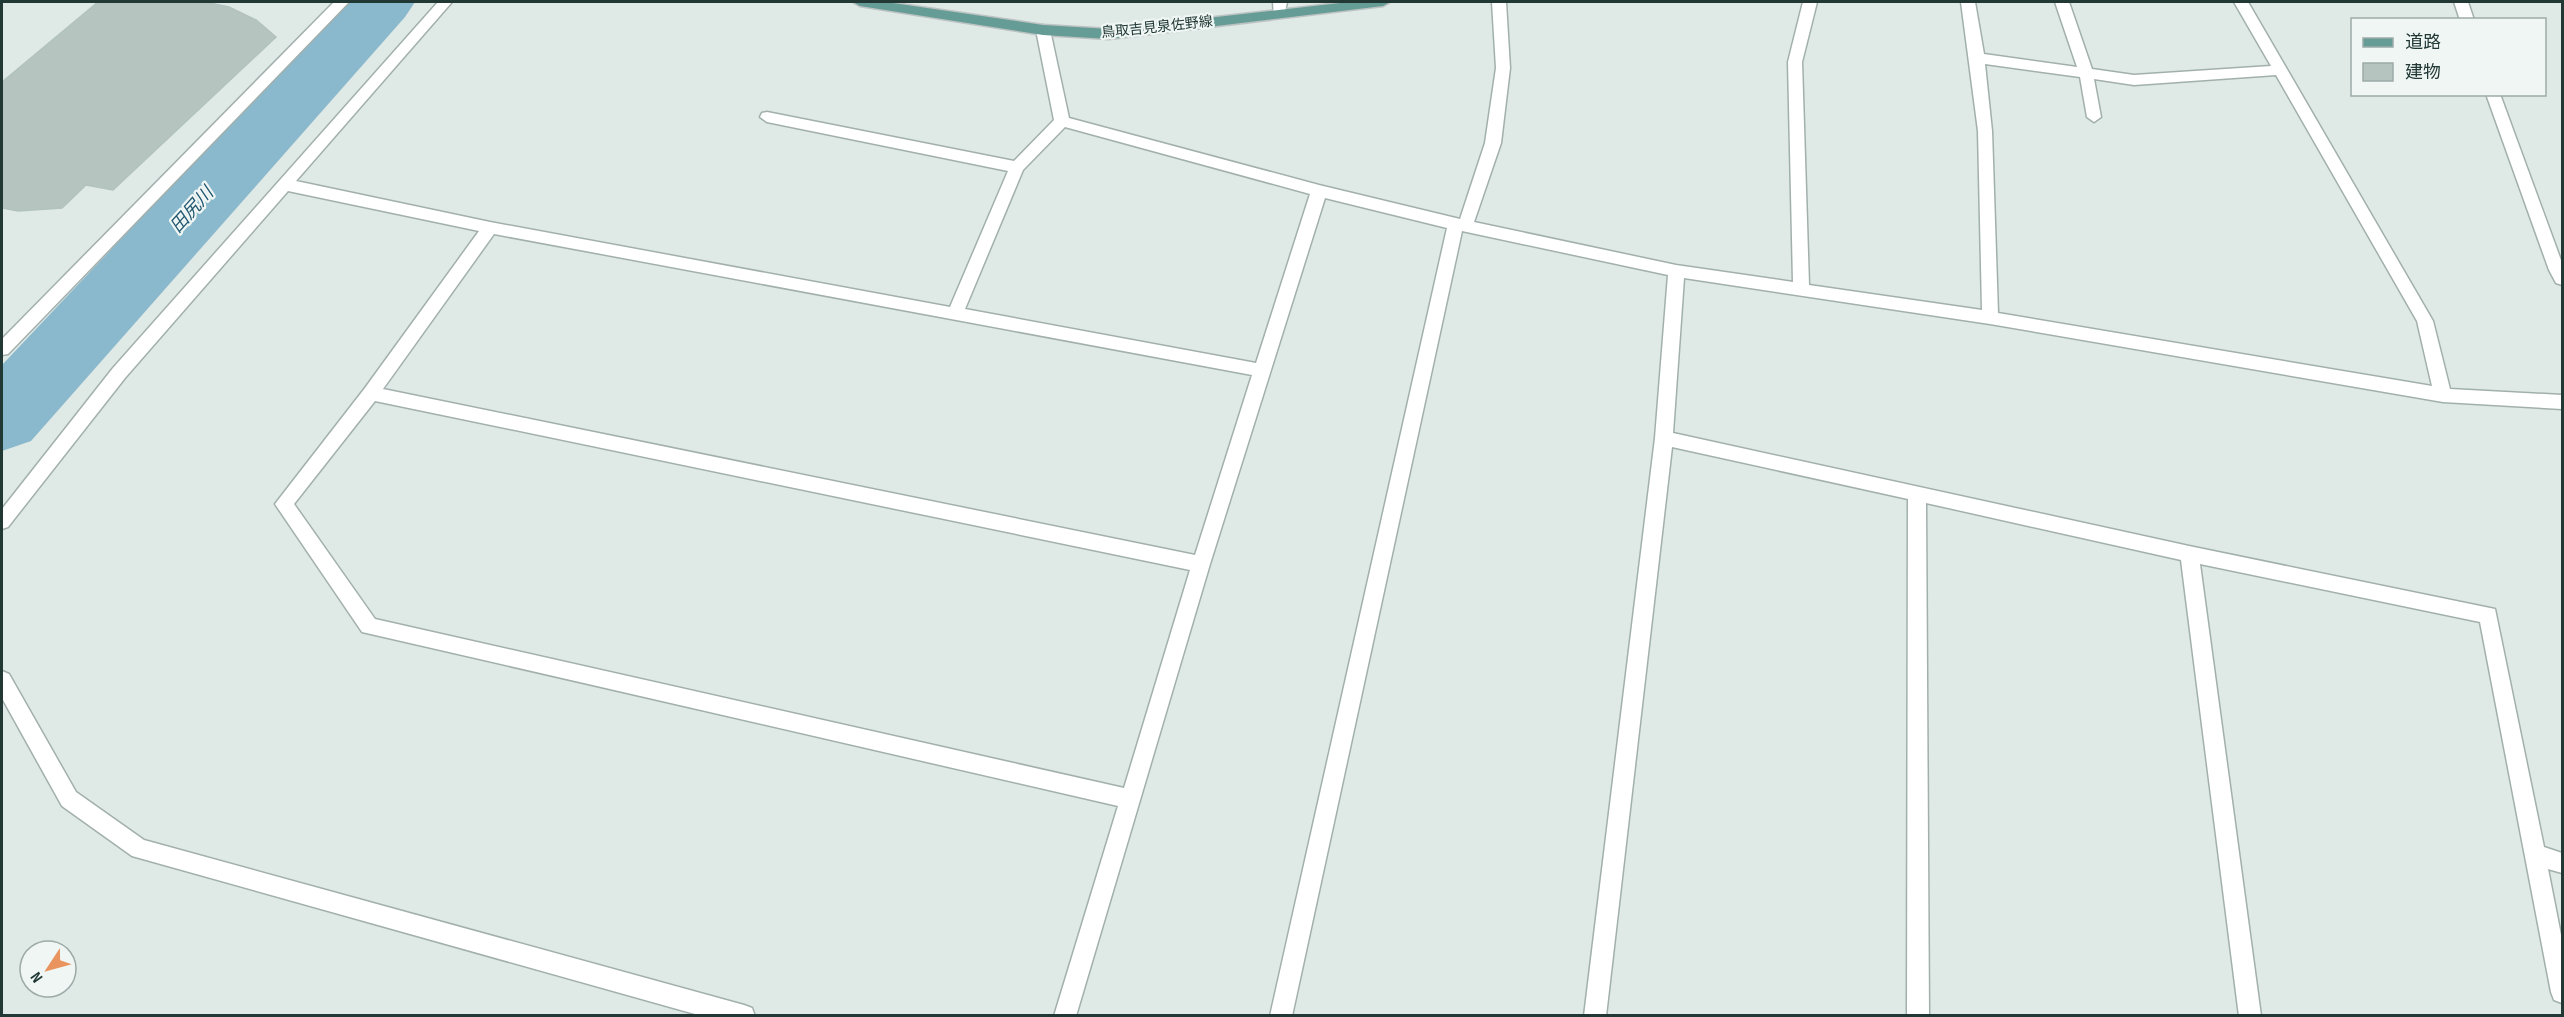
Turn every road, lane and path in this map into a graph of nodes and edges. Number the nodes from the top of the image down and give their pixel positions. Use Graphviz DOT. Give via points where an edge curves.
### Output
graph roads {
  1 [pos="342,2"];
  2 [pos="445,2"];
  3 [pos="860,2"];
  4 [pos="1383,2"];
  5 [pos="1498,2"];
  6 [pos="1810,2"];
  7 [pos="1968,2"];
  8 [pos="2062,2"];
  9 [pos="2241,2"];
  10 [pos="2461,2"];
  11 [pos="1279,8"];
  12 [pos="2466,18"];
  13 [pos="1043,30"];
  14 [pos="1977,58"];
  15 [pos="2280,70"];
  16 [pos="2086,73"];
  17 [pos="2494,96"];
  18 [pos="767,117"];
  19 [pos="2094,117"];
  20 [pos="1062,121"];
  21 [pos="1017,167"];
  22 [pos="283,184"];
  23 [pos="1319,191"];
  24 [pos="1460,225"];
  25 [pos="490,228"];
  26 [pos="1676,271"];
  27 [pos="2562,279"];
  28 [pos="1801,290"];
  29 [pos="955,314"];
  30 [pos="1990,318"];
  31 [pos="2,349"];
  32 [pos="1264,371"];
  33 [pos="371,393"];
  34 [pos="2443,395"];
  35 [pos="2562,402"];
  36 [pos="1664,438"];
  37 [pos="1917,493"];
  38 [pos="2,522"];
  39 [pos="2189,554"];
  40 [pos="1202,564"];
  41 [pos="2,680"];
  42 [pos="1130,799"];
  43 [pos="2536,855"];
  44 [pos="2562,863"];
  45 [pos="2562,992"];
  46 [pos="744,1016"];
  47 [pos="1065,1016"];
  48 [pos="1281,1016"];
  49 [pos="1595,1016"];
  50 [pos="1918,1016"];
  51 [pos="2250,1016"];
  1 -- 31 [label="street"];
  2 -- 22 [label="street"];
  3 -- 13 [label="main road, 鳥取吉見泉佐野線"];
  4 -- 11 [label="main road, 鳥取吉見泉佐野線"];
  5 -- 24 [label="street" via="1503,68 1492,143"];
  6 -- 28 [label="street" via="1795,62"];
  7 -- 14 [label="street"];
  8 -- 16 [label="street"];
  9 -- 15 [label="street"];
  10 -- 12 [label="street"];
  11 -- 13 [label="main road, 鳥取吉見泉佐野線" via="1109,34"];
  13 -- 20 [label="street"];
  14 -- 16 [label="street"];
  14 -- 30 [label="street" via="1985,131"];
  15 -- 16 [label="street" via="2134,80"];
  15 -- 34 [label="street" via="2425,321"];
  16 -- 19 [label="street"];
  17 -- 27 [label="street"];
  18 -- 21 [label="street"];
  20 -- 21 [label="street"];
  20 -- 23 [label="street"];
  21 -- 29 [label="street"];
  22 -- 25 [label="street"];
  22 -- 38 [label="street" via="119,373"];
  23 -- 24 [label="street"];
  23 -- 32 [label="street"];
  24 -- 26 [label="street"];
  24 -- 48 [label="street"];
  25 -- 29 [label="street"];
  25 -- 33 [label="street"];
  26 -- 28 [label="street"];
  26 -- 36 [label="street"];
  28 -- 30 [label="street"];
  29 -- 32 [label="street"];
  30 -- 34 [label="street"];
  32 -- 40 [label="street"];
  33 -- 40 [label="street"];
  33 -- 42 [label="street" via="284,504 369,626"];
  34 -- 35 [label="street"];
  36 -- 37 [label="street"];
  36 -- 49 [label="street"];
  37 -- 39 [label="street"];
  37 -- 50 [label="street"];
  39 -- 43 [label="street" via="2488,615"];
  39 -- 51 [label="street"];
  40 -- 42 [label="street"];
  41 -- 46 [label="street" via="69,799 139,849"];
  42 -- 47 [label="street"];
  43 -- 44 [label="street"];
  43 -- 45 [label="street"];
}
